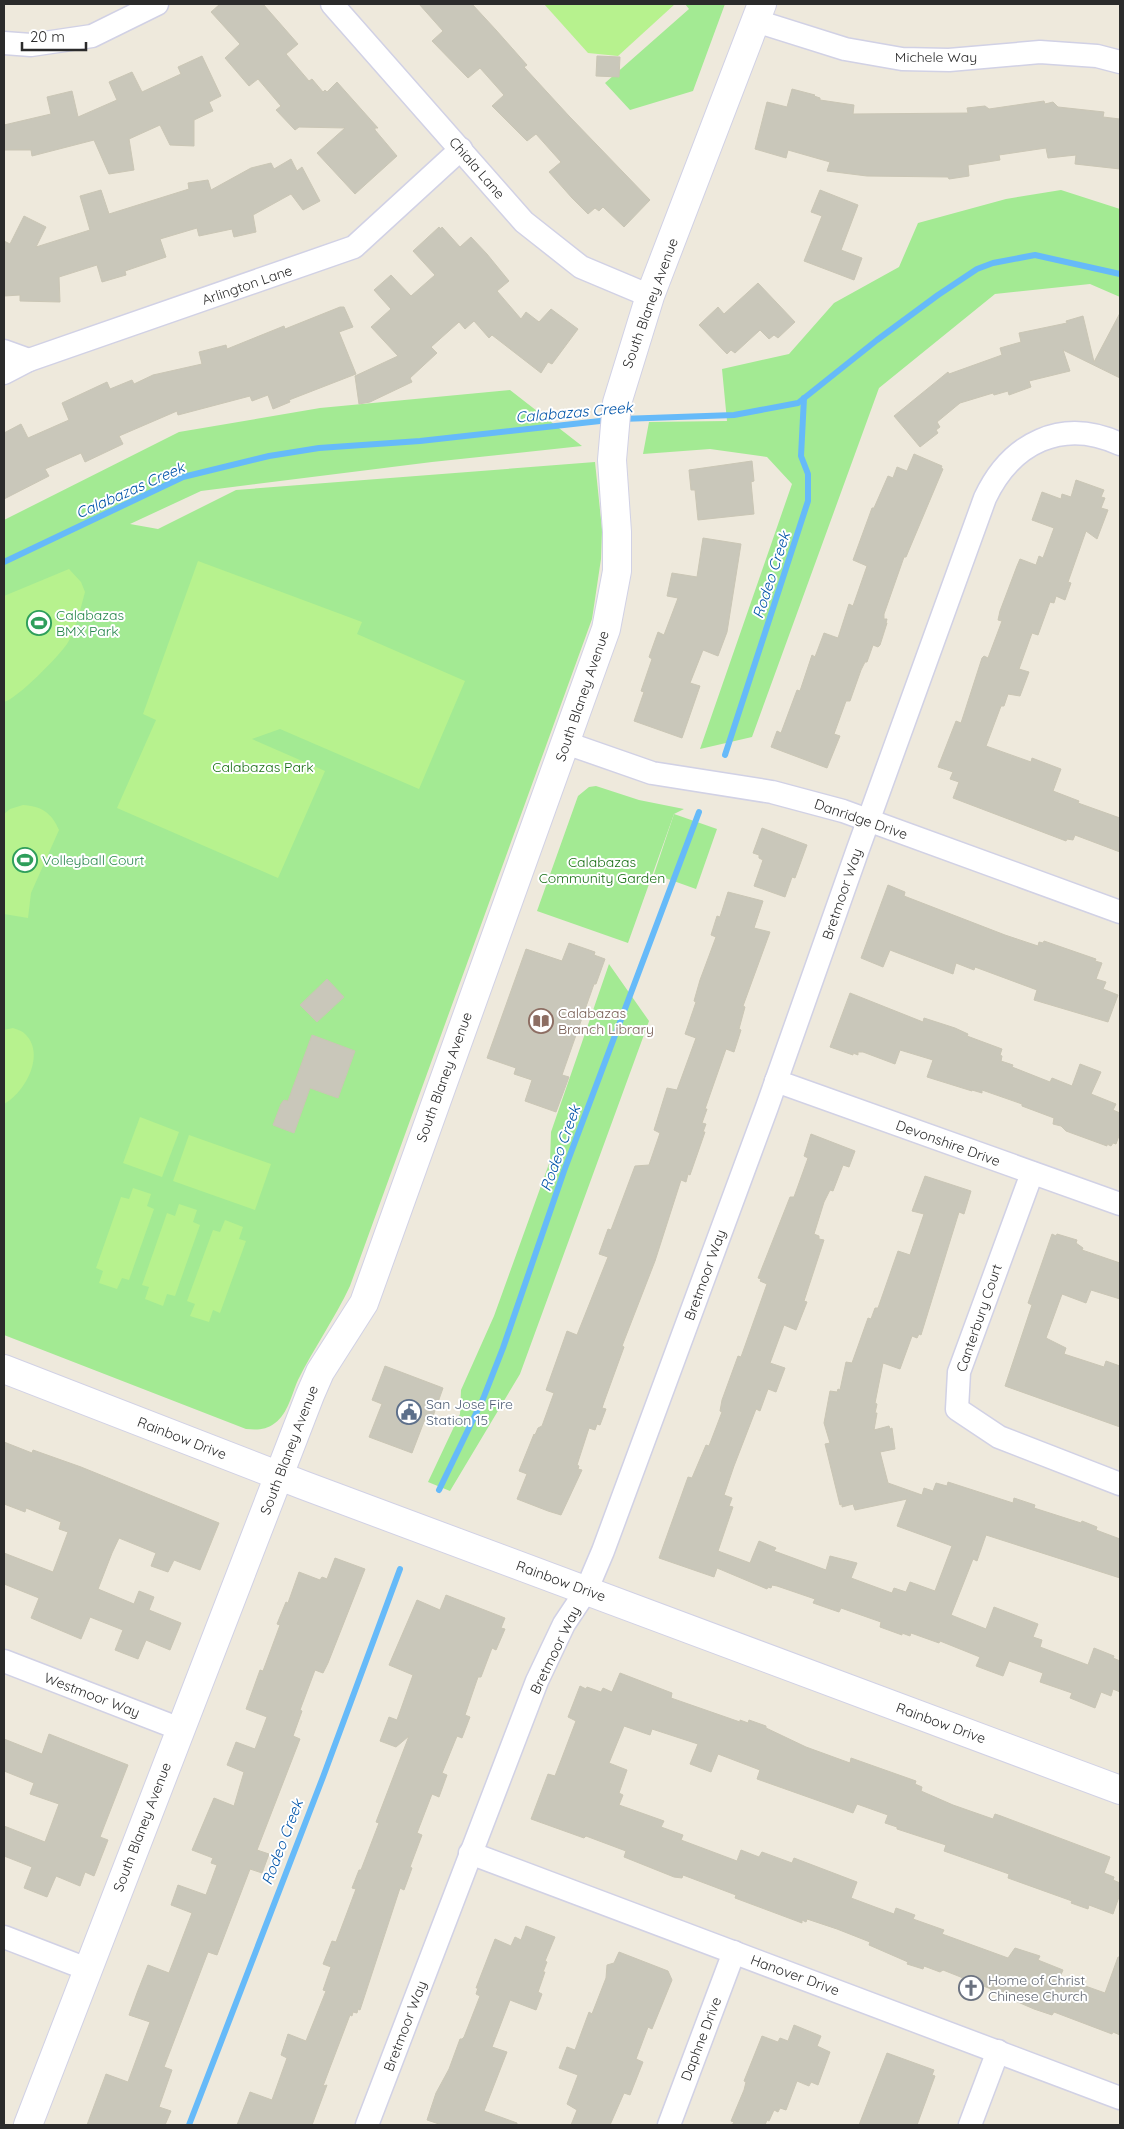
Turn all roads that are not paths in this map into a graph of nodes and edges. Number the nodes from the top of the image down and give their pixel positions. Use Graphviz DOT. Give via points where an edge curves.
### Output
graph roads {
  1 [pos="157,4"];
  2 [pos="332,4"];
  3 [pos="759,13"];
  4 [pos="4,44"];
  5 [pos="1120,62"];
  6 [pos="461,149"];
  7 [pos="650,296"];
  8 [pos="4,351"];
  9 [pos="29,360"];
  10 [pos="4,373"];
  11 [pos="1120,444"];
  12 [pos="566,743"];
  13 [pos="868,820"];
  14 [pos="1120,912"];
  15 [pos="776,1081"];
  16 [pos="1032,1173"];
  17 [pos="1120,1204"];
  18 [pos="4,1370"];
  19 [pos="279,1476"];
  20 [pos="1120,1484"];
  21 [pos="586,1590"];
  22 [pos="4,1661"];
  23 [pos="180,1729"];
  24 [pos="1120,1790"];
  25 [pos="470,1854"];
  26 [pos="4,1937"];
  27 [pos="734,1952"];
  28 [pos="87,1969"];
  29 [pos="998,2051"];
  30 [pos="1120,2098"];
  31 [pos="28,2125"];
  32 [pos="367,2125"];
  33 [pos="669,2125"];
  34 [pos="970,2125"];
  1 -- 4 [label="street" via="92,36 31,45"];
  2 -- 6 [label="street, Chiala Lane"];
  3 -- 5 [label="street, Michele Way" via="845,49 902,60 949,60 1040,52 1097,56"];
  3 -- 7 [label="street, South Blaney Avenue"];
  6 -- 7 [label="street, Chiala Lane" via="524,222 581,267"];
  6 -- 9 [label="street, Arlington Lane" via="354,248"];
  7 -- 12 [label="street, South Blaney Avenue" via="615,416 612,460 618,532 613,600"];
  8 -- 9 [label="street"];
  9 -- 10 [label="street, Arlington Lane"];
  11 -- 13 [label="street, Bretmoor Way" via="1081,433 1048,437 1020,451 991,484"];
  12 -- 13 [label="street, Danridge Drive" via="652,773 772,792"];
  12 -- 19 [label="street, South Blaney Avenue" via="364,1303 320,1372"];
  13 -- 14 [label="street, Danridge Drive"];
  13 -- 15 [label="street, Bretmoor Way"];
  15 -- 16 [label="street, Devonshire Drive"];
  15 -- 21 [label="street, Bretmoor Way"];
  16 -- 17 [label="street, Devonshire Drive"];
  16 -- 20 [label="street, Canterbury Court" via="958,1372 957,1409 999,1437"];
  18 -- 19 [label="street, Rainbow Drive"];
  19 -- 21 [label="street, Rainbow Drive"];
  19 -- 23 [label="street, South Blaney Avenue"];
  21 -- 24 [label="street, Rainbow Drive"];
  21 -- 25 [label="street, Bretmoor Way" via="564,1624 538,1681"];
  22 -- 23 [label="street, Westmoor Way"];
  23 -- 28 [label="street, South Blaney Avenue"];
  25 -- 27 [label="street, Hanover Drive"];
  25 -- 32 [label="street, Bretmoor Way"];
  26 -- 28 [label="street"];
  27 -- 29 [label="street, Hanover Drive"];
  27 -- 33 [label="street, Daphne Drive"];
  28 -- 31 [label="street, South Blaney Avenue"];
  29 -- 30 [label="street, Hanover Drive"];
  29 -- 34 [label="street"];
}
